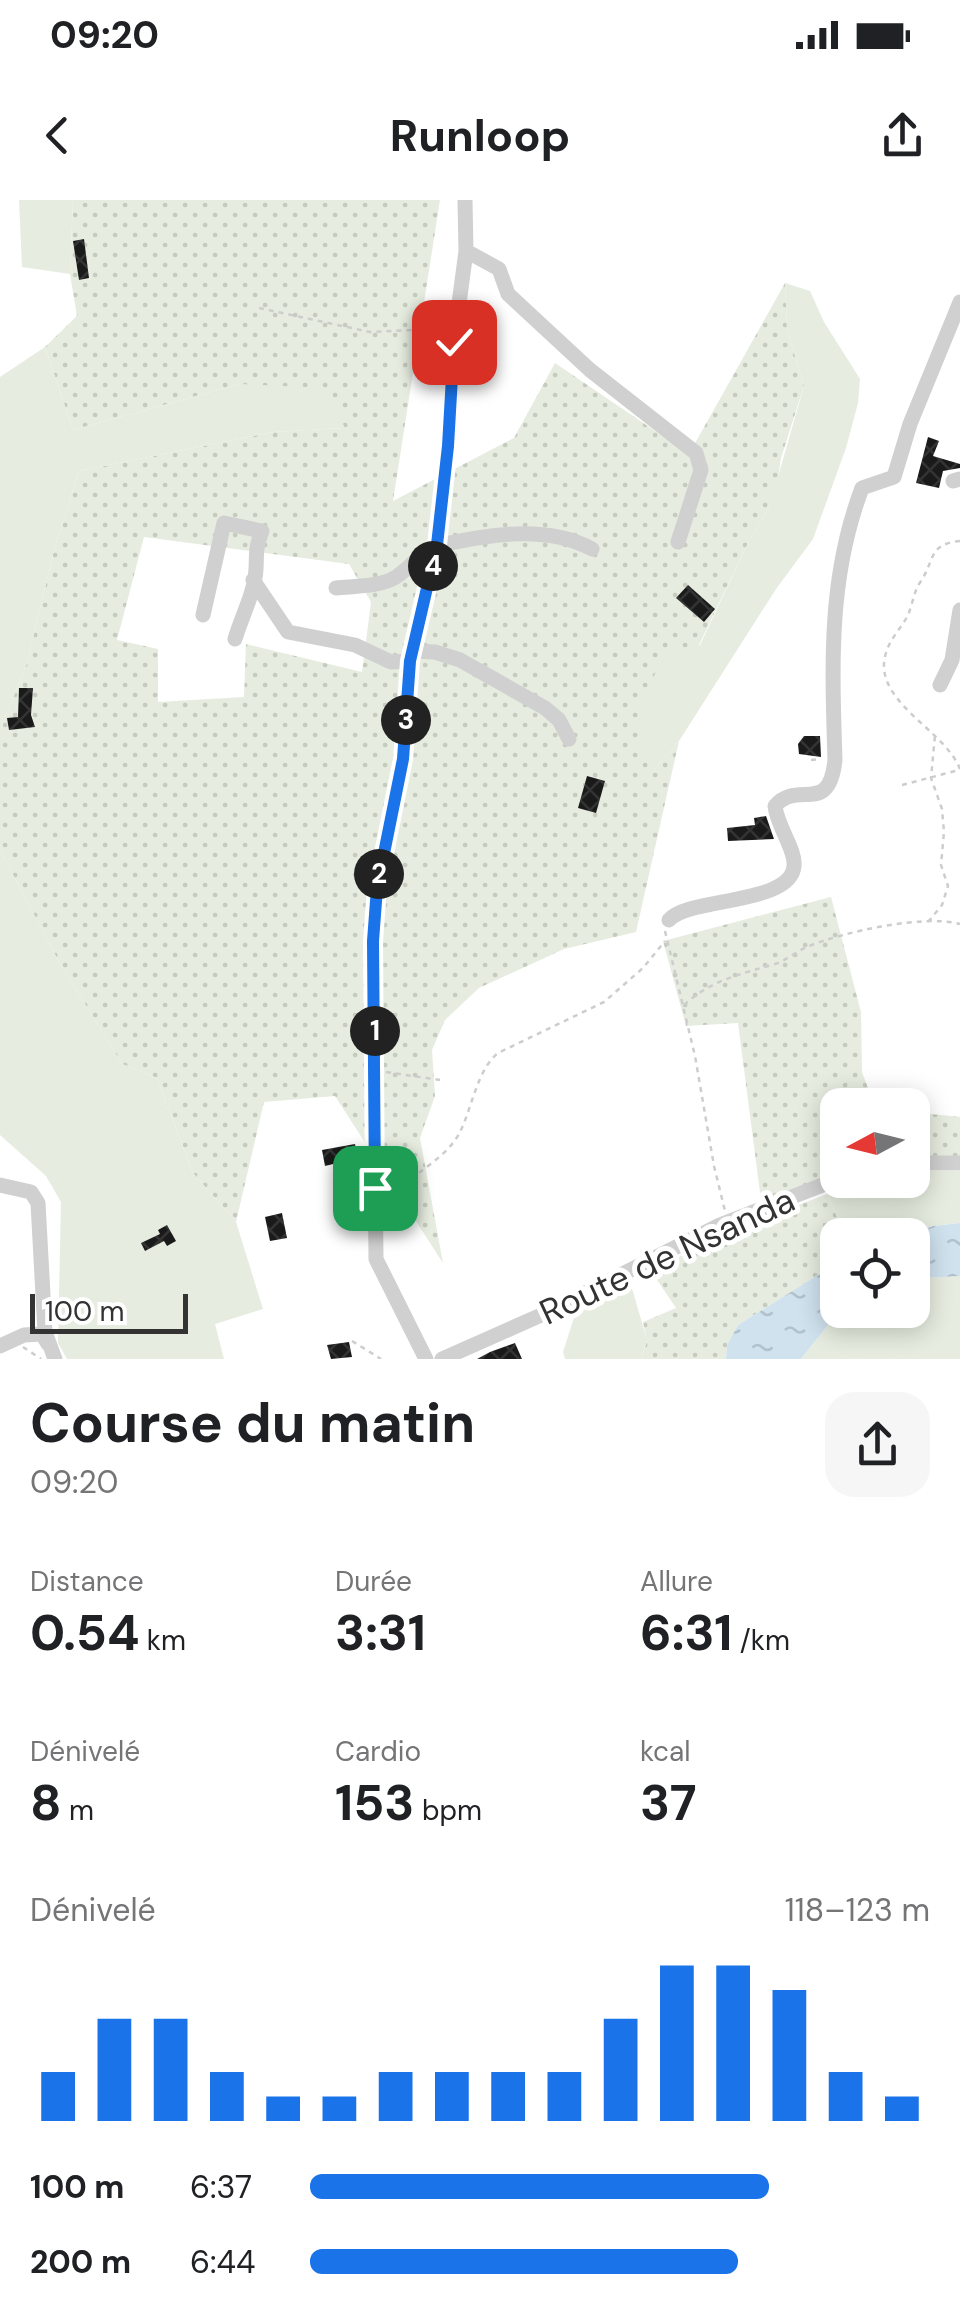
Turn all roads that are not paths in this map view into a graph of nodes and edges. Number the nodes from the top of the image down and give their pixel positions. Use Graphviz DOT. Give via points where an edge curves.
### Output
graph roads {
  1 [pos="465,200"];
  2 [pos="466,251"];
  3 [pos="960,302"];
  4 [pos="678,542"];
  5 [pos="437,545"];
  6 [pos="592,549"];
  7 [pos="254,580"];
  8 [pos="336,588"];
  9 [pos="960,610"];
  10 [pos="203,615"];
  11 [pos="234,639"];
  12 [pos="412,656"];
  13 [pos="940,685"];
  14 [pos="568,739"];
  15 [pos="668,920"];
  16 [pos="930,1163"];
  17 [pos="960,1163"];
  18 [pos="0,1185"];
  19 [pos="820,1187"];
  20 [pos="7,1343"];
  21 [pos="49,1355"];
  22 [pos="426,1359"];
  23 [pos="442,1359"];
  1 -- 2 [label="street"];
  2 -- 4 [label="street" via="499,269 508,294 600,379 696,453 701,470"];
  2 -- 5 [label="street"];
  3 -- 15 [label="street" via="894,477 862,488 850,521 836,584 832,784 776,806 793,872 779,886"];
  5 -- 6 [label="street" via="524,534"];
  5 -- 8 [label="street" via="390,580"];
  5 -- 12 [label="street"];
  7 -- 10 [label="street" via="262,531 224,523"];
  7 -- 11 [label="street"];
  7 -- 12 [label="street" via="288,632 355,645 391,662"];
  9 -- 13 [label="street" via="952,660"];
  12 -- 14 [label="street" via="435,652 460,660 545,708"];
  12 -- 22 [label="street" via="403,759 373,941 374,1242 379,1271"];
  16 -- 17 [label="street"];
  18 -- 21 [label="street" via="31,1192 38,1203"];
  19 -- 23 [label="street, Route de Nsanda" via="729,1222"];
  20 -- 21 [label="street" via="42,1334"];
}
